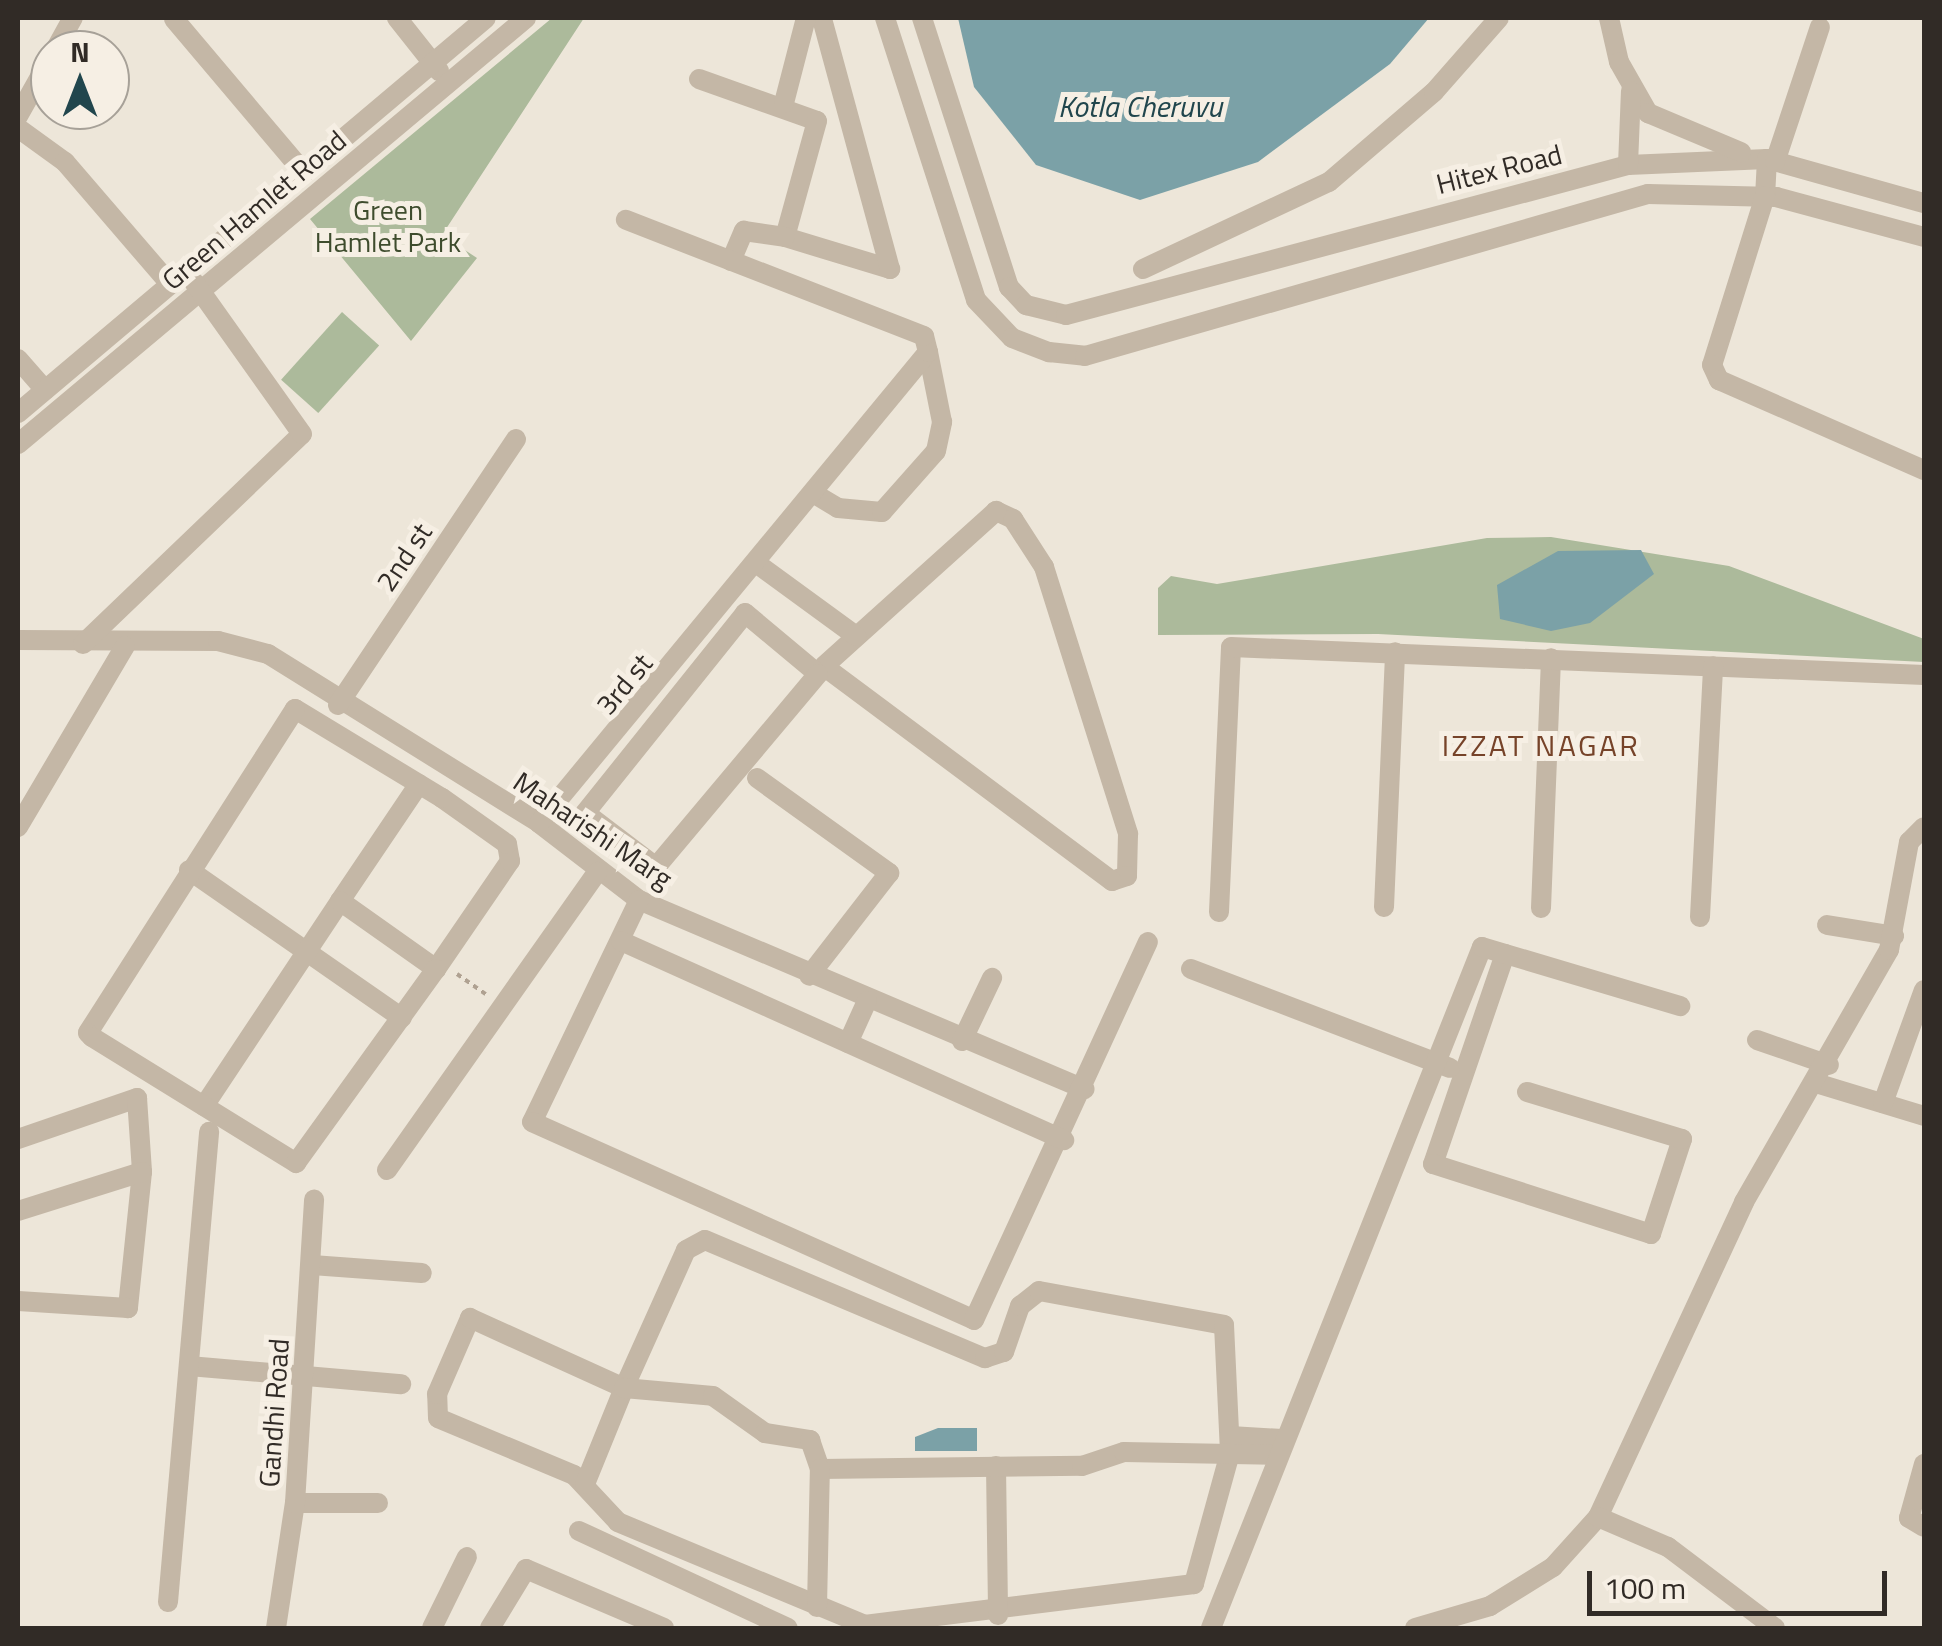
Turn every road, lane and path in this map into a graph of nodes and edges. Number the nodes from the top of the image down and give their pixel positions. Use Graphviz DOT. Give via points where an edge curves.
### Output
graph roads {
  1 [pos="397,18"];
  2 [pos="486,18"];
  3 [pos="526,18"];
  4 [pos="806,18"];
  5 [pos="822,18"];
  6 [pos="885,18"];
  7 [pos="922,18"];
  8 [pos="1499,18"];
  9 [pos="1609,18"];
  10 [pos="174,20"];
  11 [pos="1820,27"];
  12 [pos="432,64"];
  13 [pos="700,79"];
  14 [pos="448,82"];
  15 [pos="1631,91"];
  16 [pos="784,103"];
  17 [pos="18,128"];
  18 [pos="1771,160"];
  19 [pos="1628,165"];
  20 [pos="304,172"];
  21 [pos="1765,196"];
  22 [pos="1482,201"];
  23 [pos="1924,204"];
  24 [pos="626,220"];
  25 [pos="1924,237"];
  26 [pos="785,238"];
  27 [pos="1492,238"];
  28 [pos="731,261"];
  29 [pos="1142,270"];
  30 [pos="178,278"];
  31 [pos="202,292"];
  32 [pos="928,352"];
  33 [pos="18,359"];
  34 [pos="45,390"];
  35 [pos="18,413"];
  36 [pos="516,439"];
  37 [pos="18,444"];
  38 [pos="1924,470"];
  39 [pos="814,493"];
  40 [pos="750,569"];
  41 [pos="856,636"];
  42 [pos="18,640"];
  43 [pos="83,644"];
  44 [pos="125,646"];
  45 [pos="1395,652"];
  46 [pos="1550,658"];
  47 [pos="1713,666"];
  48 [pos="1924,675"];
  49 [pos="664,697"];
  50 [pos="338,705"];
  51 [pos="417,752"];
  52 [pos="455,774"];
  53 [pos="756,778"];
  54 [pos="411,779"];
  55 [pos="442,798"];
  56 [pos="539,823"];
  57 [pos="18,827"];
  58 [pos="1924,827"];
  59 [pos="189,870"];
  60 [pos="597,872"];
  61 [pos="639,900"];
  62 [pos="340,901"];
  63 [pos="1384,907"];
  64 [pos="1541,908"];
  65 [pos="1219,912"];
  66 [pos="1700,916"];
  67 [pos="1827,924"];
  68 [pos="1894,936"];
  69 [pos="621,940"];
  70 [pos="1148,942"];
  71 [pos="306,952"];
  72 [pos="1504,954"];
  73 [pos="438,966"];
  74 [pos="1191,969"];
  75 [pos="809,976"];
  76 [pos="992,978"];
  77 [pos="1924,990"];
  78 [pos="486,994"];
  79 [pos="868,1002"];
  80 [pos="1680,1006"];
  81 [pos="402,1018"];
  82 [pos="1756,1040"];
  83 [pos="962,1041"];
  84 [pos="848,1043"];
  85 [pos="1442,1065"];
  86 [pos="1824,1074"];
  87 [pos="1085,1089"];
  88 [pos="1526,1092"];
  89 [pos="1883,1103"];
  90 [pos="204,1106"];
  91 [pos="1924,1116"];
  92 [pos="209,1132"];
  93 [pos="18,1139"];
  94 [pos="1064,1140"];
  95 [pos="387,1170"];
  96 [pos="142,1172"];
  97 [pos="314,1200"];
  98 [pos="18,1211"];
  99 [pos="312,1265"];
  100 [pos="422,1273"];
  101 [pos="18,1301"];
  102 [pos="188,1366"];
  103 [pos="305,1376"];
  104 [pos="401,1384"];
  105 [pos="624,1388"];
  106 [pos="1230,1444"];
  107 [pos="1280,1447"];
  108 [pos="1924,1464"];
  109 [pos="996,1466"];
  110 [pos="820,1469"];
  111 [pos="585,1484"];
  112 [pos="295,1503"];
  113 [pos="378,1503"];
  114 [pos="1598,1518"];
  115 [pos="1924,1527"];
  116 [pos="579,1531"];
  117 [pos="467,1557"];
  118 [pos="168,1602"];
  119 [pos="817,1606"];
  120 [pos="998,1615"];
  121 [pos="1462,1621"];
  122 [pos="276,1628"];
  123 [pos="432,1628"];
  124 [pos="490,1628"];
  125 [pos="664,1628"];
  126 [pos="788,1628"];
  127 [pos="1211,1628"];
  128 [pos="1415,1628"];
  129 [pos="1775,1628"];
  1 -- 12 [label="street"];
  2 -- 12 [label="street, Green Hamlet Road"];
  3 -- 14 [label="street, Green Hamlet Road"];
  4 -- 16 [label="street"];
  5 -- 26 [label="street" via="892,265"];
  6 -- 27 [label="street" via="976,300 1012,338 1048,352 1085,356"];
  7 -- 22 [label="street, Hitex Road" via="1009,287 1041,309 1092,309"];
  8 -- 29 [label="street" via="1434,92 1330,182"];
  9 -- 15 [label="street"];
  10 -- 20 [label="street"];
  11 -- 18 [label="street"];
  12 -- 14 [label="street"];
  12 -- 20 [label="street, Green Hamlet Road"];
  13 -- 16 [label="street"];
  14 -- 31 [label="street, Green Hamlet Road"];
  15 -- 18 [label="street" via="1675,131"];
  15 -- 19 [label="street"];
  16 -- 26 [label="street" via="818,127"];
  17 -- 30 [label="street" via="65,162"];
  18 -- 19 [label="street, Hitex Road"];
  18 -- 21 [label="street"];
  18 -- 23 [label="street, Hitex Road"];
  19 -- 22 [label="street, Hitex Road"];
  20 -- 30 [label="street, Green Hamlet Road"];
  21 -- 25 [label="street"];
  21 -- 27 [label="street" via="1648,194"];
  21 -- 38 [label="street" via="1712,365 1719,380"];
  22 -- 27 [label="street"];
  24 -- 28 [label="street"];
  26 -- 28 [label="street" via="744,232"];
  28 -- 32 [label="street" via="924,336"];
  30 -- 31 [label="street"];
  30 -- 34 [label="street, Green Hamlet Road"];
  31 -- 37 [label="street, Green Hamlet Road"];
  31 -- 43 [label="street" via="302,434"];
  32 -- 39 [label="street, 3rd st"];
  32 -- 39 [label="street" via="942,422 936,452 882,512 838,508"];
  33 -- 34 [label="street"];
  34 -- 35 [label="street, Green Hamlet Road"];
  36 -- 50 [label="street, 2nd st"];
  39 -- 40 [label="street, 3rd st"];
  40 -- 41 [label="street"];
  40 -- 49 [label="street, 3rd st"];
  41 -- 41 [label="street" via="824,666 1112,880 1126,876 1128,834 1044,567 1006,512"];
  42 -- 43 [label="street, Maharishi Marg"];
  43 -- 44 [label="street, Maharishi Marg"];
  44 -- 50 [label="street, Maharishi Marg" via="218,641 268,654"];
  44 -- 57 [label="street"];
  45 -- 46 [label="street"];
  45 -- 63 [label="street"];
  45 -- 65 [label="street" via="1231,647"];
  46 -- 47 [label="street"];
  46 -- 64 [label="street"];
  47 -- 48 [label="street"];
  47 -- 66 [label="street"];
  49 -- 49 [label="street" via="745,612 818,674 656,867 585,813"];
  49 -- 56 [label="street, 3rd st"];
  50 -- 51 [label="street, Maharishi Marg"];
  51 -- 52 [label="street, Maharishi Marg"];
  51 -- 54 [label="street"];
  52 -- 55 [label="street"];
  52 -- 56 [label="street, Maharishi Marg"];
  53 -- 75 [label="street" via="889,873"];
  54 -- 55 [label="street"];
  54 -- 59 [label="street" via="295,709"];
  54 -- 62 [label="street"];
  55 -- 73 [label="street" via="512,851"];
  56 -- 60 [label="street, Maharishi Marg"];
  58 -- 68 [label="street" via="1909,842"];
  59 -- 71 [label="street"];
  59 -- 90 [label="street" via="88,1033"];
  60 -- 61 [label="street, Maharishi Marg"];
  60 -- 95 [label="street"];
  61 -- 69 [label="street"];
  61 -- 75 [label="street, Maharishi Marg"];
  62 -- 71 [label="street"];
  62 -- 73 [label="street"];
  67 -- 68 [label="street"];
  68 -- 86 [label="street"];
  69 -- 84 [label="street"];
  69 -- 94 [label="street" via="531,1112 537,1127 956,1318 974,1320 987,1306"];
  70 -- 87 [label="street"];
  71 -- 81 [label="street"];
  71 -- 90 [label="street"];
  72 -- 80 [label="street"];
  72 -- 85 [label="street" via="1482,947"];
  72 -- 88 [label="street" via="1433,1164 1652,1234 1682,1139"];
  73 -- 78 [label="path"];
  73 -- 81 [label="street"];
  74 -- 85 [label="street"];
  75 -- 79 [label="street, Maharishi Marg"];
  76 -- 83 [label="street"];
  77 -- 89 [label="street"];
  79 -- 83 [label="street, Maharishi Marg"];
  79 -- 84 [label="street"];
  81 -- 90 [label="street" via="296,1163"];
  82 -- 86 [label="street"];
  83 -- 87 [label="street, Maharishi Marg"];
  84 -- 94 [label="street"];
  85 -- 107 [label="street"];
  86 -- 89 [label="street"];
  86 -- 114 [label="street" via="1744,1202"];
  87 -- 94 [label="street"];
  89 -- 91 [label="street"];
  92 -- 102 [label="street"];
  93 -- 96 [label="street" via="138,1098"];
  96 -- 98 [label="street"];
  96 -- 101 [label="street" via="128,1308"];
  97 -- 99 [label="street, Gandhi Road"];
  99 -- 100 [label="street"];
  99 -- 103 [label="street, Gandhi Road"];
  102 -- 103 [label="street"];
  102 -- 118 [label="street"];
  103 -- 104 [label="street"];
  103 -- 112 [label="street, Gandhi Road"];
  105 -- 106 [label="street" via="686,1250 704,1240 985,1358 1004,1352 1020,1306 1039,1291 1217,1321 1228,1331"];
  105 -- 110 [label="street" via="712,1396 765,1433 810,1440"];
  105 -- 111 [label="street"];
  105 -- 111 [label="street" via="470,1318 437,1394 438,1418"];
  106 -- 107 [label="street"];
  106 -- 109 [label="street" via="1124,1452 1106,1465"];
  106 -- 120 [label="street" via="1200,1575 1184,1591"];
  107 -- 127 [label="street"];
  108 -- 115 [label="street" via="1909,1518"];
  109 -- 110 [label="street"];
  109 -- 120 [label="street"];
  110 -- 119 [label="street"];
  111 -- 119 [label="street" via="618,1522"];
  112 -- 113 [label="street"];
  112 -- 122 [label="street, Gandhi Road"];
  114 -- 121 [label="street" via="1553,1567"];
  114 -- 129 [label="street" via="1668,1547"];
  116 -- 126 [label="street"];
  117 -- 123 [label="street"];
  119 -- 120 [label="street" via="865,1625"];
  121 -- 128 [label="street"];
  124 -- 125 [label="street" via="526,1569"];
}
